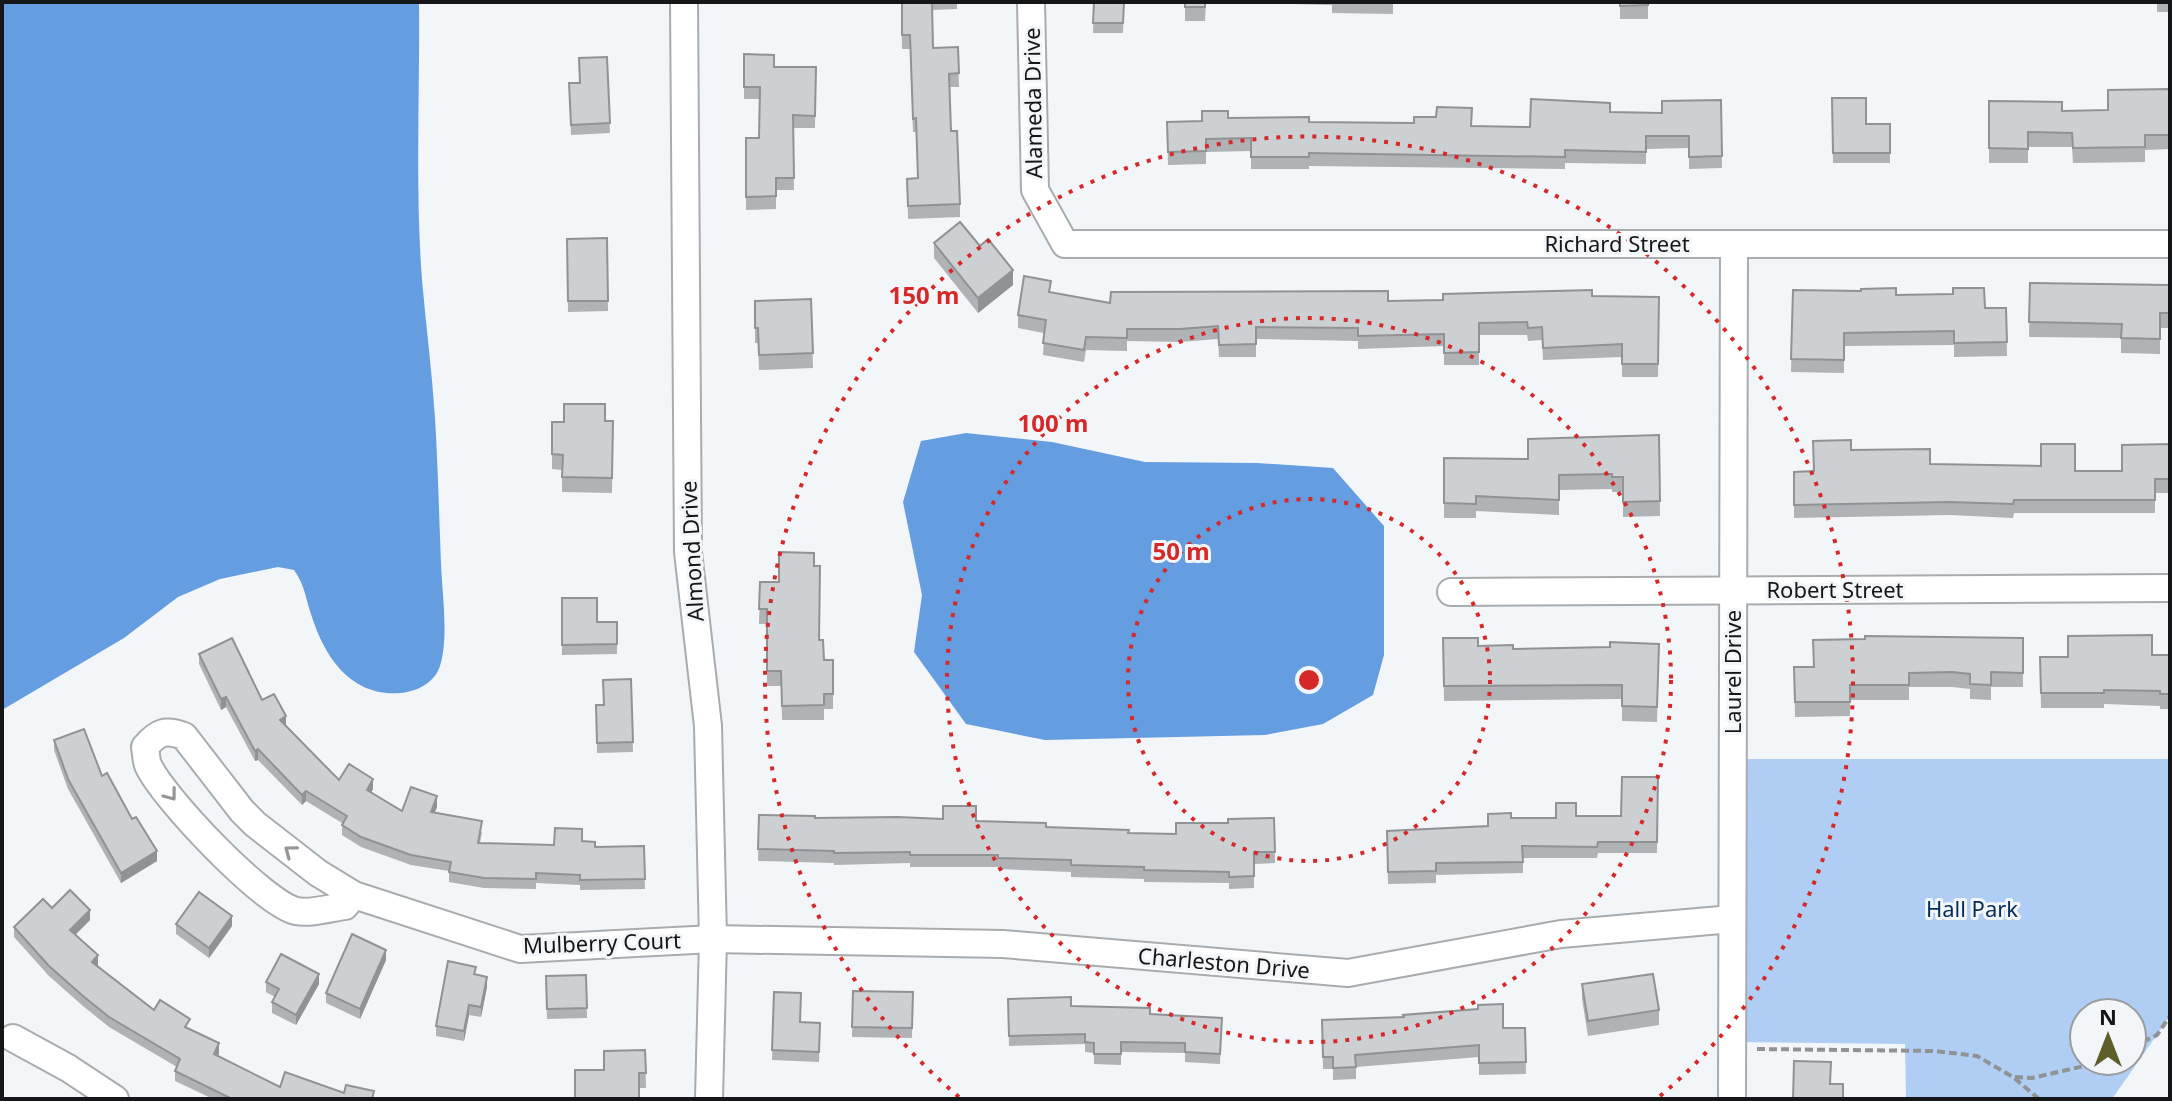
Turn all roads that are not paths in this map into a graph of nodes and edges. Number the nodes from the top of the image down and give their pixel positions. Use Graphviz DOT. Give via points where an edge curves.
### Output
graph roads {
  1 [pos="684,2"];
  2 [pos="1031,2"];
  3 [pos="1065,244"];
  4 [pos="1734,244"];
  5 [pos="2170,244"];
  6 [pos="2170,588"];
  7 [pos="1734,591"];
  8 [pos="1451,592"];
  9 [pos="354,895"];
  10 [pos="1732,919"];
  11 [pos="713,939"];
  12 [pos="13,1038"];
  13 [pos="115,1099"];
  14 [pos="709,1099"];
  15 [pos="1732,1099"];
  1 -- 11 [label="street, Almond Drive" via="688,552 708,726"];
  2 -- 3 [label="street, Alameda Drive" via="1035,190"];
  3 -- 4 [label="street, Richard Street"];
  4 -- 5 [label="street, Richard Street"];
  4 -- 7 [label="street, Laurel Drive"];
  6 -- 7 [label="street, Robert Street"];
  7 -- 8 [label="street, Robert Street"];
  7 -- 10 [label="street, Laurel Drive"];
  9 -- 9 [label="street, Mulberry Court, one-way" via="255,824 184,736 157,733 145,747 148,765 201,832 276,899 298,911 318,910 345,906"];
  9 -- 11 [label="street, Mulberry Court" via="520,949"];
  10 -- 11 [label="street, Charleston Drive" via="1561,934 1348,973 1003,944"];
  10 -- 15 [label="street, Laurel Drive"];
  11 -- 14 [label="street, Almond Drive"];
  12 -- 13 [label="street"];
}
